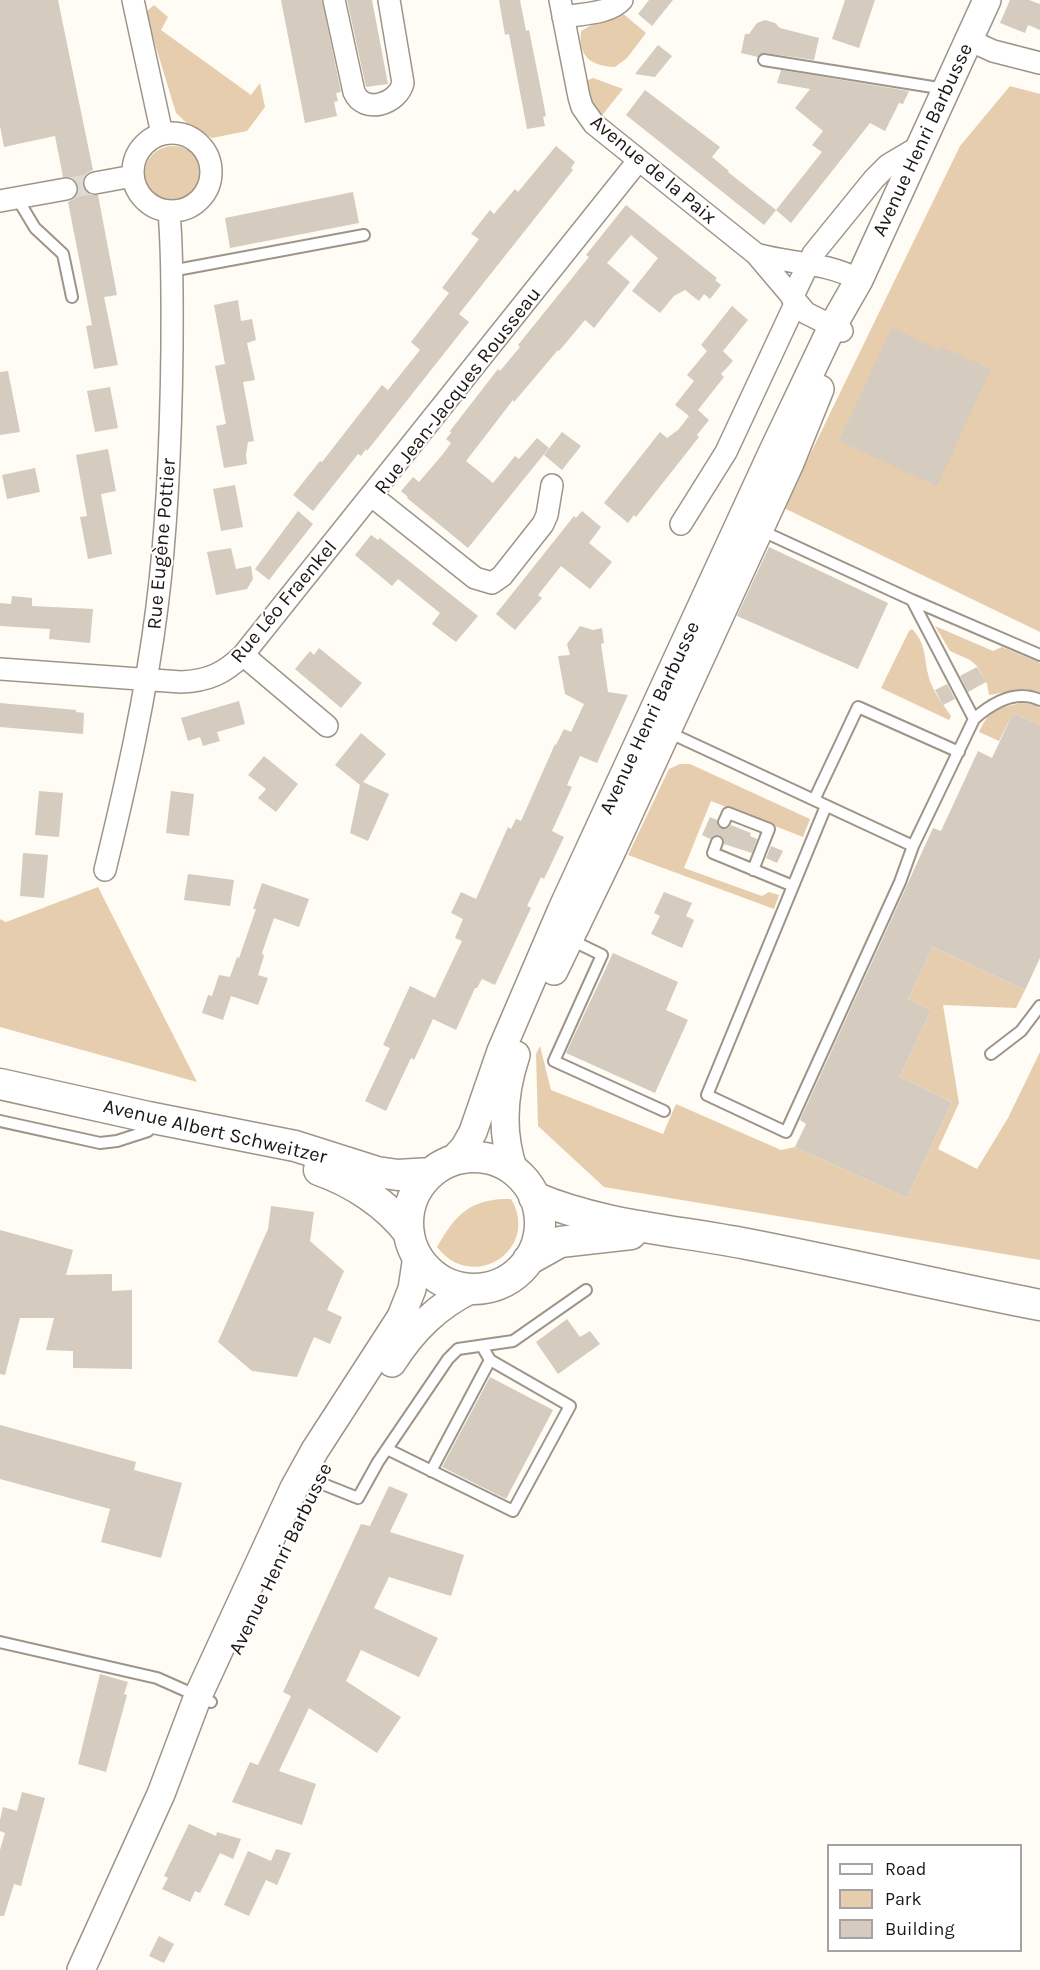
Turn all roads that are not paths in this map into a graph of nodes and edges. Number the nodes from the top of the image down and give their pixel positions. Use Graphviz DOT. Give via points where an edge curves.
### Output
graph roads {
  1 [pos="134,0"];
  2 [pos="334,0"];
  3 [pos="389,0"];
  4 [pos="622,0"];
  5 [pos="987,0"];
  6 [pos="561,9"];
  7 [pos="969,40"];
  8 [pos="764,60"];
  9 [pos="1040,63"];
  10 [pos="946,89"];
  11 [pos="162,134"];
  12 [pos="920,146"];
  13 [pos="638,161"];
  14 [pos="133,176"];
  15 [pos="95,183"];
  16 [pos="66,189"];
  17 [pos="9,200"];
  18 [pos="169,212"];
  19 [pos="364,235"];
  20 [pos="756,254"];
  21 [pos="807,264"];
  22 [pos="171,272"];
  23 [pos="859,280"];
  24 [pos="72,297"];
  25 [pos="794,300"];
  26 [pos="837,329"];
  27 [pos="552,485"];
  28 [pos="372,496"];
  29 [pos="681,524"];
  30 [pos="750,525"];
  31 [pos="912,600"];
  32 [pos="243,655"];
  33 [pos="1040,655"];
  34 [pos="0,669"];
  35 [pos="146,680"];
  36 [pos="1040,700"];
  37 [pos="974,718"];
  38 [pos="327,726"];
  39 [pos="657,728"];
  40 [pos="959,752"];
  41 [pos="814,800"];
  42 [pos="826,806"];
  43 [pos="724,822"];
  44 [pos="717,842"];
  45 [pos="913,846"];
  46 [pos="105,870"];
  47 [pos="753,870"];
  48 [pos="793,886"];
  49 [pos="561,935"];
  50 [pos="1040,1006"];
  51 [pos="991,1054"];
  52 [pos="0,1084"];
  53 [pos="0,1098"];
  54 [pos="664,1111"];
  55 [pos="0,1121"];
  56 [pos="148,1131"];
  57 [pos="442,1167"];
  58 [pos="514,1171"];
  59 [pos="534,1197"];
  60 [pos="669,1231"];
  61 [pos="413,1244"];
  62 [pos="528,1260"];
  63 [pos="472,1289"];
  64 [pos="586,1290"];
  65 [pos="1040,1305"];
  66 [pos="482,1346"];
  67 [pos="490,1360"];
  68 [pos="387,1449"];
  69 [pos="431,1471"];
  70 [pos="308,1478"];
  71 [pos="0,1642"];
  72 [pos="205,1699"];
  73 [pos="81,1970"];
  1 -- 11 [label="street"];
  2 -- 3 [label="street" via="354,92 362,101 374,105 393,99 403,83"];
  4 -- 6 [label="street" via="607,9"];
  5 -- 7 [label="street, Avenue Henri Barbusse"];
  6 -- 13 [label="street, Avenue de la Paix" via="582,107 600,130"];
  7 -- 9 [label="street" via="993,51"];
  7 -- 10 [label="street, Avenue Henri Barbusse"];
  8 -- 10 [label="lane"];
  10 -- 12 [label="street, Avenue Henri Barbusse"];
  11 -- 14 [label="street" via="142,147 134,162"];
  11 -- 18 [label="street" via="191,138 205,152 211,168 207,189 197,202"];
  12 -- 21 [label="street" via="881,171"];
  12 -- 23 [label="street, Avenue Henri Barbusse"];
  13 -- 20 [label="street, Avenue de la Paix"];
  13 -- 28 [label="street, Rue Jean-Jacques Rousseau"];
  14 -- 15 [label="street"];
  14 -- 18 [label="street" via="144,201"];
  16 -- 17 [label="street"];
  17 -- 24 [label="lane" via="63,254"];
  18 -- 22 [label="street, Rue Eugène Pottier"];
  19 -- 22 [label="lane"];
  20 -- 21 [label="street, Avenue de la Paix"];
  20 -- 25 [label="street, Avenue de la Paix"];
  21 -- 23 [label="street, Avenue de la Paix" via="837,269"];
  21 -- 25 [label="street"];
  22 -- 35 [label="street, Rue Eugène Pottier" via="172,424 161,578"];
  23 -- 26 [label="street, Avenue Henri Barbusse"];
  25 -- 26 [label="street, Avenue de la Paix" via="813,317"];
  25 -- 29 [label="street" via="726,452"];
  26 -- 30 [label="street, Avenue Henri Barbusse" via="796,451"];
  27 -- 28 [label="street, Rue Jean-Jacques Rousseau" via="543,524 492,583 475,578"];
  28 -- 32 [label="street, Rue Léo Fraenkel"];
  30 -- 31 [label="lane"];
  30 -- 39 [label="street, Avenue Henri Barbusse"];
  31 -- 33 [label="lane"];
  31 -- 37 [label="lane"];
  32 -- 35 [label="street, Rue Léo Fraenkel" via="225,671 204,680"];
  32 -- 38 [label="street"];
  34 -- 35 [label="street, Rue Léo Fraenkel"];
  35 -- 46 [label="street, Rue Eugène Pottier"];
  36 -- 37 [label="lane" via="1018,695 991,704"];
  37 -- 40 [label="lane"];
  39 -- 41 [label="lane"];
  39 -- 49 [label="street, Avenue Henri Barbusse"];
  40 -- 41 [label="lane" via="858,707"];
  40 -- 45 [label="lane"];
  41 -- 42 [label="lane"];
  42 -- 45 [label="lane"];
  42 -- 48 [label="lane"];
  43 -- 47 [label="lane" via="728,813 769,830"];
  44 -- 47 [label="lane" via="712,853"];
  45 -- 48 [label="lane" via="786,1132 706,1095"];
  47 -- 48 [label="lane"];
  49 -- 54 [label="lane" via="602,955 554,1061"];
  49 -- 57 [label="street, Avenue Henri Barbusse" via="501,1051 473,1132 464,1148"];
  49 -- 58 [label="street, Avenue Henri Barbusse" via="513,1067 504,1109 507,1149"];
  50 -- 51 [label="lane" via="1021,1031"];
  52 -- 57 [label="main road, Avenue Albert Schweitzer" via="288,1145 377,1172 398,1175"];
  53 -- 56 [label="main road, Avenue Albert Schweitzer"];
  55 -- 56 [label="lane" via="100,1143"];
  56 -- 61 [label="main road, Avenue Albert Schweitzer" via="265,1155 344,1180 389,1209"];
  57 -- 58 [label="main road" via="464,1158 481,1158"];
  57 -- 61 [label="main road" via="419,1187 413,1198 408,1221"];
  58 -- 59 [label="main road"];
  59 -- 60 [label="main road" via="571,1211"];
  59 -- 62 [label="main road" via="539,1233"];
  60 -- 62 [label="main road" via="571,1240 552,1245"];
  60 -- 65 [label="main road"];
  61 -- 63 [label="main road" via="428,1270 438,1278"];
  61 -- 70 [label="street, Avenue Henri Barbusse" via="412,1289 401,1317"];
  62 -- 63 [label="main road" via="501,1283"];
  63 -- 70 [label="street, Avenue Henri Barbusse" via="441,1306 406,1342"];
  64 -- 66 [label="lane" via="513,1341"];
  66 -- 67 [label="lane"];
  66 -- 68 [label="lane" via="458,1349 447,1359"];
  67 -- 69 [label="lane"];
  67 -- 69 [label="lane" via="570,1406 513,1511"];
  68 -- 69 [label="lane"];
  68 -- 70 [label="lane" via="358,1498"];
  70 -- 72 [label="street, Avenue Henri Barbusse"];
  71 -- 72 [label="lane" via="157,1678"];
  72 -- 73 [label="street, Avenue Henri Barbusse"];
}
